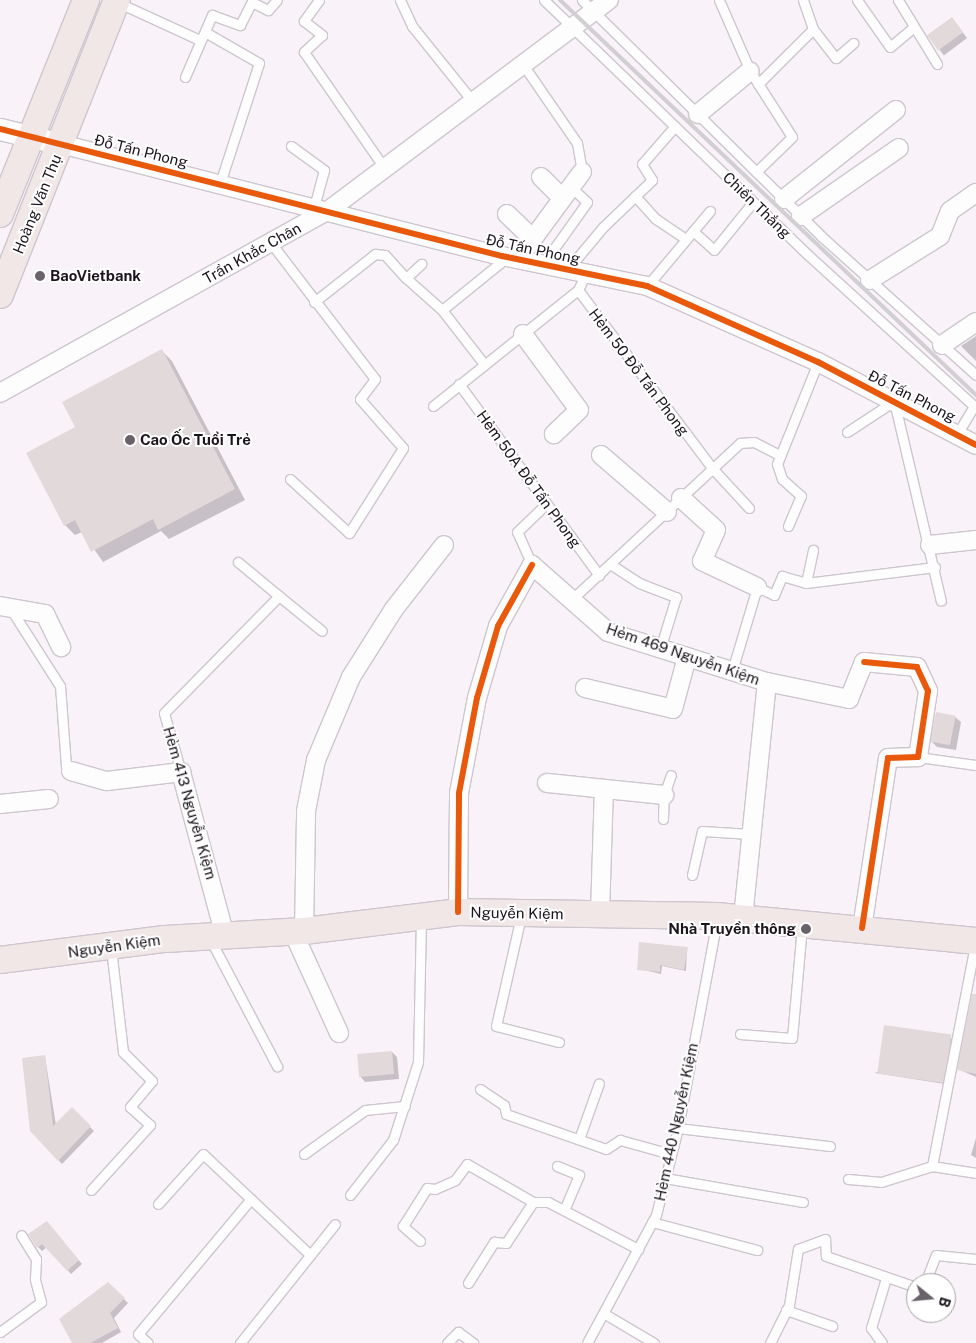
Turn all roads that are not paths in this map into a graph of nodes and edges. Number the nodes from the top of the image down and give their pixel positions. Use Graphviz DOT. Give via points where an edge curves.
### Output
graph roads {
  1 [pos="86,0"];
  2 [pos="277,0"];
  3 [pos="319,0"];
  4 [pos="400,0"];
  5 [pos="544,0"];
  6 [pos="609,0"];
  7 [pos="719,0"];
  8 [pos="803,0"];
  9 [pos="858,0"];
  10 [pos="898,0"];
  11 [pos="117,1"];
  12 [pos="252,1"];
  13 [pos="588,6"];
  14 [pos="574,28"];
  15 [pos="913,28"];
  16 [pos="813,30"];
  17 [pos="202,36"];
  18 [pos="853,43"];
  19 [pos="937,64"];
  20 [pos="524,66"];
  21 [pos="185,77"];
  22 [pos="754,77"];
  23 [pos="474,103"];
  24 [pos="896,110"];
  25 [pos="698,114"];
  26 [pos="675,126"];
  27 [pos="0,129"];
  28 [pos="31,137"];
  29 [pos="61,144"];
  30 [pos="291,146"];
  31 [pos="899,148"];
  32 [pos="385,169"];
  33 [pos="582,172"];
  34 [pos="756,172"];
  35 [pos="541,177"];
  36 [pos="220,183"];
  37 [pos="566,192"];
  38 [pos="976,192"];
  39 [pos="636,196"];
  40 [pos="784,199"];
  41 [pos="753,202"];
  42 [pos="321,208"];
  43 [pos="710,211"];
  44 [pos="0,214"];
  45 [pos="507,214"];
  46 [pos="801,216"];
  47 [pos="693,231"];
  48 [pos="532,238"];
  49 [pos="686,239"];
  50 [pos="271,243"];
  51 [pos="510,257"];
  52 [pos="421,264"];
  53 [pos="543,264"];
  54 [pos="567,270"];
  55 [pos="586,273"];
  56 [pos="406,278"];
  57 [pos="870,280"];
  58 [pos="647,286"];
  59 [pos="578,290"];
  60 [pos="0,295"];
  61 [pos="314,302"];
  62 [pos="442,310"];
  63 [pos="976,322"];
  64 [pos="522,334"];
  65 [pos="942,345"];
  66 [pos="818,362"];
  67 [pos="484,364"];
  68 [pos="976,374"];
  69 [pos="459,384"];
  70 [pos="0,393"];
  71 [pos="894,401"];
  72 [pos="433,406"];
  73 [pos="847,432"];
  74 [pos="554,434"];
  75 [pos="956,434"];
  76 [pos="976,445"];
  77 [pos="601,455"];
  78 [pos="780,455"];
  79 [pos="713,469"];
  80 [pos="290,479"];
  81 [pos="681,498"];
  82 [pos="546,504"];
  83 [pos="749,508"];
  84 [pos="667,512"];
  85 [pos="788,526"];
  86 [pos="976,540"];
  87 [pos="444,545"];
  88 [pos="930,545"];
  89 [pos="813,550"];
  90 [pos="238,562"];
  91 [pos="610,564"];
  92 [pos="532,565"];
  93 [pos="935,567"];
  94 [pos="599,574"];
  95 [pos="806,582"];
  96 [pos="757,587"];
  97 [pos="279,596"];
  98 [pos="941,601"];
  99 [pos="569,602"];
  100 [pos="6,608"];
  101 [pos="322,631"];
  102 [pos="61,647"];
  103 [pos="660,649"];
  104 [pos="687,657"];
  105 [pos="732,671"];
  106 [pos="767,682"];
  107 [pos="585,688"];
  108 [pos="918,757"];
  109 [pos="976,765"];
  110 [pos="71,771"];
  111 [pos="182,772"];
  112 [pos="671,775"];
  113 [pos="547,783"];
  114 [pos="604,789"];
  115 [pos="664,794"];
  116 [pos="49,799"];
  117 [pos="0,804"];
  118 [pos="663,818"];
  119 [pos="751,834"];
  120 [pos="692,875"];
  121 [pos="458,912"];
  122 [pos="521,913"];
  123 [pos="600,914"];
  124 [pos="717,916"];
  125 [pos="422,917"];
  126 [pos="743,918"];
  127 [pos="802,923"];
  128 [pos="862,928"];
  129 [pos="298,932"];
  130 [pos="217,936"];
  131 [pos="976,941"];
  132 [pos="111,946"];
  133 [pos="0,960"];
  134 [pos="339,1033"];
  135 [pos="740,1034"];
  136 [pos="559,1042"];
  137 [pos="277,1066"];
  138 [pos="599,1082"];
  139 [pos="480,1089"];
  140 [pos="405,1106"];
  141 [pos="678,1128"];
  142 [pos="579,1140"];
  143 [pos="830,1146"];
  144 [pos="304,1154"];
  145 [pos="671,1154"];
  146 [pos="557,1166"];
  147 [pos="932,1166"];
  148 [pos="976,1172"];
  149 [pos="665,1178"];
  150 [pos="848,1179"];
  151 [pos="91,1190"];
  152 [pos="350,1195"];
  153 [pos="251,1199"];
  154 [pos="533,1202"];
  155 [pos="803,1202"];
  156 [pos="158,1204"];
  157 [pos="564,1210"];
  158 [pos="652,1222"];
  159 [pos="335,1224"];
  160 [pos="21,1235"];
  161 [pos="420,1241"];
  162 [pos="638,1249"];
  163 [pos="757,1250"];
  164 [pos="310,1255"];
  165 [pos="976,1259"];
  166 [pos="929,1273"];
  167 [pos="886,1278"];
  168 [pos="468,1283"];
  169 [pos="906,1284"];
  170 [pos="786,1310"];
  171 [pos="605,1314"];
  172 [pos="832,1326"];
  173 [pos="0,1332"];
  174 [pos="148,1343"];
  175 [pos="240,1343"];
  176 [pos="447,1343"];
  177 [pos="473,1343"];
  178 [pos="587,1343"];
  179 [pos="654,1343"];
  180 [pos="770,1343"];
  181 [pos="882,1343"];
  1 -- 28 [label="main road, Hoàng Văn Thụ"];
  2 -- 12 [label="lane" via="268,10"];
  3 -- 32 [label="lane" via="304,21 322,35 304,52"];
  4 -- 23 [label="lane" via="412,26"];
  5 -- 14 [label="lane, Chiến Thắng"];
  6 -- 13 [label="street, Trần Khắc Chân"];
  7 -- 22 [label="lane"];
  8 -- 16 [label="lane"];
  9 -- 15 [label="lane" via="890,47"];
  10 -- 15 [label="lane"];
  11 -- 17 [label="lane"];
  11 -- 29 [label="main road, Hoàng Văn Thụ"];
  12 -- 17 [label="lane" via="240,25 212,15"];
  13 -- 14 [label="street, Trần Khắc Chân"];
  13 -- 25 [label="lane, Chiến Thắng"];
  14 -- 20 [label="street, Trần Khắc Chân"];
  14 -- 26 [label="lane, Chiến Thắng"];
  15 -- 19 [label="lane"];
  16 -- 18 [label="lane" via="836,58"];
  16 -- 22 [label="lane"];
  17 -- 21 [label="lane"];
  17 -- 36 [label="lane" via="259,63"];
  20 -- 23 [label="street, Trần Khắc Chân"];
  20 -- 33 [label="lane" via="577,143"];
  22 -- 25 [label="street"];
  22 -- 34 [label="lane" via="792,137"];
  23 -- 32 [label="street, Trần Khắc Chân"];
  24 -- 40 [label="street"];
  25 -- 34 [label="lane, Chiến Thắng"];
  26 -- 39 [label="lane" via="642,164 652,180"];
  26 -- 41 [label="lane, Chiến Thắng"];
  27 -- 28 [label="street"];
  28 -- 29 [label="street"];
  28 -- 44 [label="main road, Hoàng Văn Thụ"];
  29 -- 36 [label="street, Đỗ Tấn Phong"];
  29 -- 60 [label="main road, Hoàng Văn Thụ"];
  30 -- 42 [label="lane" via="324,170"];
  31 -- 46 [label="street"];
  32 -- 42 [label="street, Trần Khắc Chân"];
  33 -- 37 [label="street"];
  34 -- 40 [label="lane, Chiến Thắng"];
  35 -- 37 [label="street"];
  36 -- 42 [label="street, Đỗ Tấn Phong"];
  37 -- 48 [label="street"];
  37 -- 53 [label="lane" via="587,202"];
  38 -- 57 [label="street" via="950,211 940,236"];
  39 -- 49 [label="lane" via="656,219"];
  39 -- 54 [label="lane"];
  40 -- 46 [label="lane, Chiến Thắng"];
  41 -- 47 [label="lane" via="714,250"];
  41 -- 75 [label="lane, Chiến Thắng" via="974,406"];
  42 -- 50 [label="street, Trần Khắc Chân"];
  42 -- 51 [label="street, Đỗ Tấn Phong"];
  43 -- 47 [label="lane"];
  45 -- 48 [label="street"];
  46 -- 57 [label="lane, Chiến Thắng"];
  47 -- 49 [label="lane"];
  48 -- 51 [label="street"];
  49 -- 58 [label="lane"];
  50 -- 61 [label="lane"];
  50 -- 70 [label="street, Trần Khắc Chân"];
  51 -- 53 [label="street, Đỗ Tấn Phong"];
  51 -- 62 [label="lane"];
  52 -- 56 [label="lane"];
  53 -- 54 [label="street, Đỗ Tấn Phong"];
  54 -- 55 [label="street, Đỗ Tấn Phong"];
  55 -- 58 [label="street, Đỗ Tấn Phong"];
  55 -- 59 [label="lane"];
  56 -- 61 [label="lane" via="385,255 375,254"];
  56 -- 62 [label="lane"];
  57 -- 65 [label="lane, Chiến Thắng"];
  58 -- 66 [label="street, Đỗ Tấn Phong"];
  59 -- 64 [label="lane"];
  59 -- 79 [label="lane, Hẻm 50 Đỗ Tấn Phong"];
  61 -- 80 [label="lane" via="375,379 360,399 403,448 349,532"];
  62 -- 67 [label="lane"];
  63 -- 65 [label="street"];
  64 -- 67 [label="lane"];
  64 -- 74 [label="street" via="579,410"];
  65 -- 68 [label="lane, Chiến Thắng"];
  66 -- 71 [label="street, Đỗ Tấn Phong"];
  66 -- 78 [label="lane"];
  67 -- 69 [label="lane"];
  69 -- 72 [label="lane"];
  69 -- 82 [label="lane, Hẻm 50A Đỗ Tấn Phong"];
  71 -- 73 [label="lane"];
  71 -- 75 [label="street, Đỗ Tấn Phong"];
  71 -- 88 [label="lane"];
  75 -- 76 [label="street, Đỗ Tấn Phong"];
  77 -- 84 [label="street"];
  78 -- 79 [label="lane" via="754,442 740,443"];
  78 -- 85 [label="lane" via="777,464 782,480 801,496"];
  79 -- 81 [label="lane"];
  79 -- 83 [label="lane, Hẻm 50 Đỗ Tấn Phong"];
  81 -- 84 [label="lane"];
  81 -- 96 [label="street" via="716,530 702,561"];
  82 -- 92 [label="lane" via="517,532"];
  82 -- 94 [label="lane, Hẻm 50A Đỗ Tấn Phong"];
  84 -- 91 [label="lane"];
  86 -- 88 [label="street"];
  87 -- 129 [label="street" via="394,609 351,677 316,760 306,812"];
  88 -- 93 [label="lane"];
  89 -- 95 [label="lane"];
  90 -- 97 [label="lane"];
  91 -- 94 [label="lane"];
  91 -- 103 [label="lane" via="639,583 676,597"];
  92 -- 99 [label="street, Hẻm 469 Nguyễn Kiệm"];
  92 -- 121 [label="street" via="498,626 477,698 459,793"];
  93 -- 95 [label="lane"];
  93 -- 98 [label="lane"];
  94 -- 99 [label="lane"];
  95 -- 96 [label="lane" via="782,576 774,595"];
  96 -- 105 [label="lane"];
  97 -- 101 [label="lane"];
  97 -- 111 [label="lane, Hẻm 413 Nguyễn Kiệm" via="164,713"];
  99 -- 103 [label="street, Hẻm 469 Nguyễn Kiệm" via="608,632"];
  100 -- 102 [label="street" via="45,614"];
  100 -- 110 [label="lane" via="60,686 66,766"];
  103 -- 104 [label="street, Hẻm 469 Nguyễn Kiệm"];
  104 -- 105 [label="street, Hẻm 469 Nguyễn Kiệm"];
  104 -- 107 [label="street" via="673,709"];
  105 -- 106 [label="street, Hẻm 469 Nguyễn Kiệm"];
  106 -- 108 [label="street, Hẻm 469 Nguyễn Kiệm" via="849,699 864,662 917,667 928,691"];
  106 -- 119 [label="street, Hẻm 469 Nguyễn Kiệm"];
  108 -- 109 [label="lane"];
  108 -- 128 [label="street" via="888,758"];
  110 -- 111 [label="street" via="108,781"];
  111 -- 130 [label="street, Hẻm 413 Nguyễn Kiệm"];
  112 -- 115 [label="lane"];
  113 -- 114 [label="street"];
  114 -- 115 [label="street"];
  114 -- 123 [label="street"];
  115 -- 118 [label="lane"];
  116 -- 117 [label="street"];
  119 -- 120 [label="lane" via="702,831"];
  119 -- 126 [label="street, Hẻm 469 Nguyễn Kiệm"];
  121 -- 122 [label="main road, Nguyễn Kiệm"];
  121 -- 125 [label="main road, Nguyễn Kiệm"];
  122 -- 123 [label="main road, Nguyễn Kiệm"];
  122 -- 136 [label="lane" via="496,1026"];
  123 -- 124 [label="main road, Nguyễn Kiệm"];
  124 -- 126 [label="main road, Nguyễn Kiệm"];
  124 -- 141 [label="lane, Hẻm 440 Nguyễn Kiệm"];
  125 -- 129 [label="main road, Nguyễn Kiệm"];
  125 -- 140 [label="lane" via="418,1062"];
  126 -- 127 [label="main road, Nguyễn Kiệm"];
  127 -- 128 [label="main road, Nguyễn Kiệm"];
  127 -- 135 [label="lane" via="792,1038"];
  128 -- 131 [label="main road, Nguyễn Kiệm"];
  129 -- 130 [label="main road, Nguyễn Kiệm"];
  129 -- 134 [label="street"];
  130 -- 132 [label="main road, Nguyễn Kiệm"];
  130 -- 137 [label="lane"];
  131 -- 147 [label="lane"];
  132 -- 133 [label="main road, Nguyễn Kiệm"];
  132 -- 151 [label="lane" via="123,1052 152,1081 130,1107 150,1125"];
  138 -- 142 [label="lane"];
  139 -- 142 [label="lane" via="504,1105 506,1114"];
  140 -- 144 [label="lane" via="366,1110"];
  140 -- 152 [label="lane" via="393,1140"];
  141 -- 143 [label="lane"];
  141 -- 145 [label="lane, Hẻm 440 Nguyễn Kiệm"];
  142 -- 145 [label="lane" via="606,1149 620,1140"];
  145 -- 149 [label="lane, Hẻm 440 Nguyễn Kiệm"];
  146 -- 157 [label="lane" via="579,1175"];
  147 -- 148 [label="lane"];
  147 -- 150 [label="lane" via="881,1182"];
  149 -- 155 [label="lane"];
  149 -- 158 [label="lane, Hẻm 440 Nguyễn Kiệm"];
  153 -- 156 [label="lane" via="203,1154"];
  153 -- 164 [label="lane"];
  153 -- 174 [label="lane" via="138,1334"];
  154 -- 157 [label="lane" via="548,1202"];
  154 -- 161 [label="lane" via="467,1164 455,1180 435,1189 427,1188 403,1226"];
  154 -- 168 [label="lane" via="506,1243 494,1242"];
  157 -- 162 [label="lane"];
  158 -- 162 [label="lane, Hẻm 440 Nguyễn Kiệm"];
  158 -- 163 [label="lane"];
  159 -- 164 [label="lane"];
  160 -- 173 [label="lane" via="36,1260 34,1279 41,1302"];
  162 -- 171 [label="lane, Hẻm 440 Nguyễn Kiệm"];
  164 -- 175 [label="lane"];
  165 -- 166 [label="lane" via="936,1255"];
  167 -- 169 [label="lane"];
  167 -- 170 [label="lane" via="826,1256 825,1239 798,1250"];
  167 -- 181 [label="lane" via="871,1328"];
  170 -- 172 [label="lane"];
  170 -- 180 [label="lane"];
  171 -- 178 [label="lane, Hẻm 440 Nguyễn Kiệm"];
  171 -- 179 [label="lane"];
  176 -- 177 [label="lane" via="458,1332"];
}
